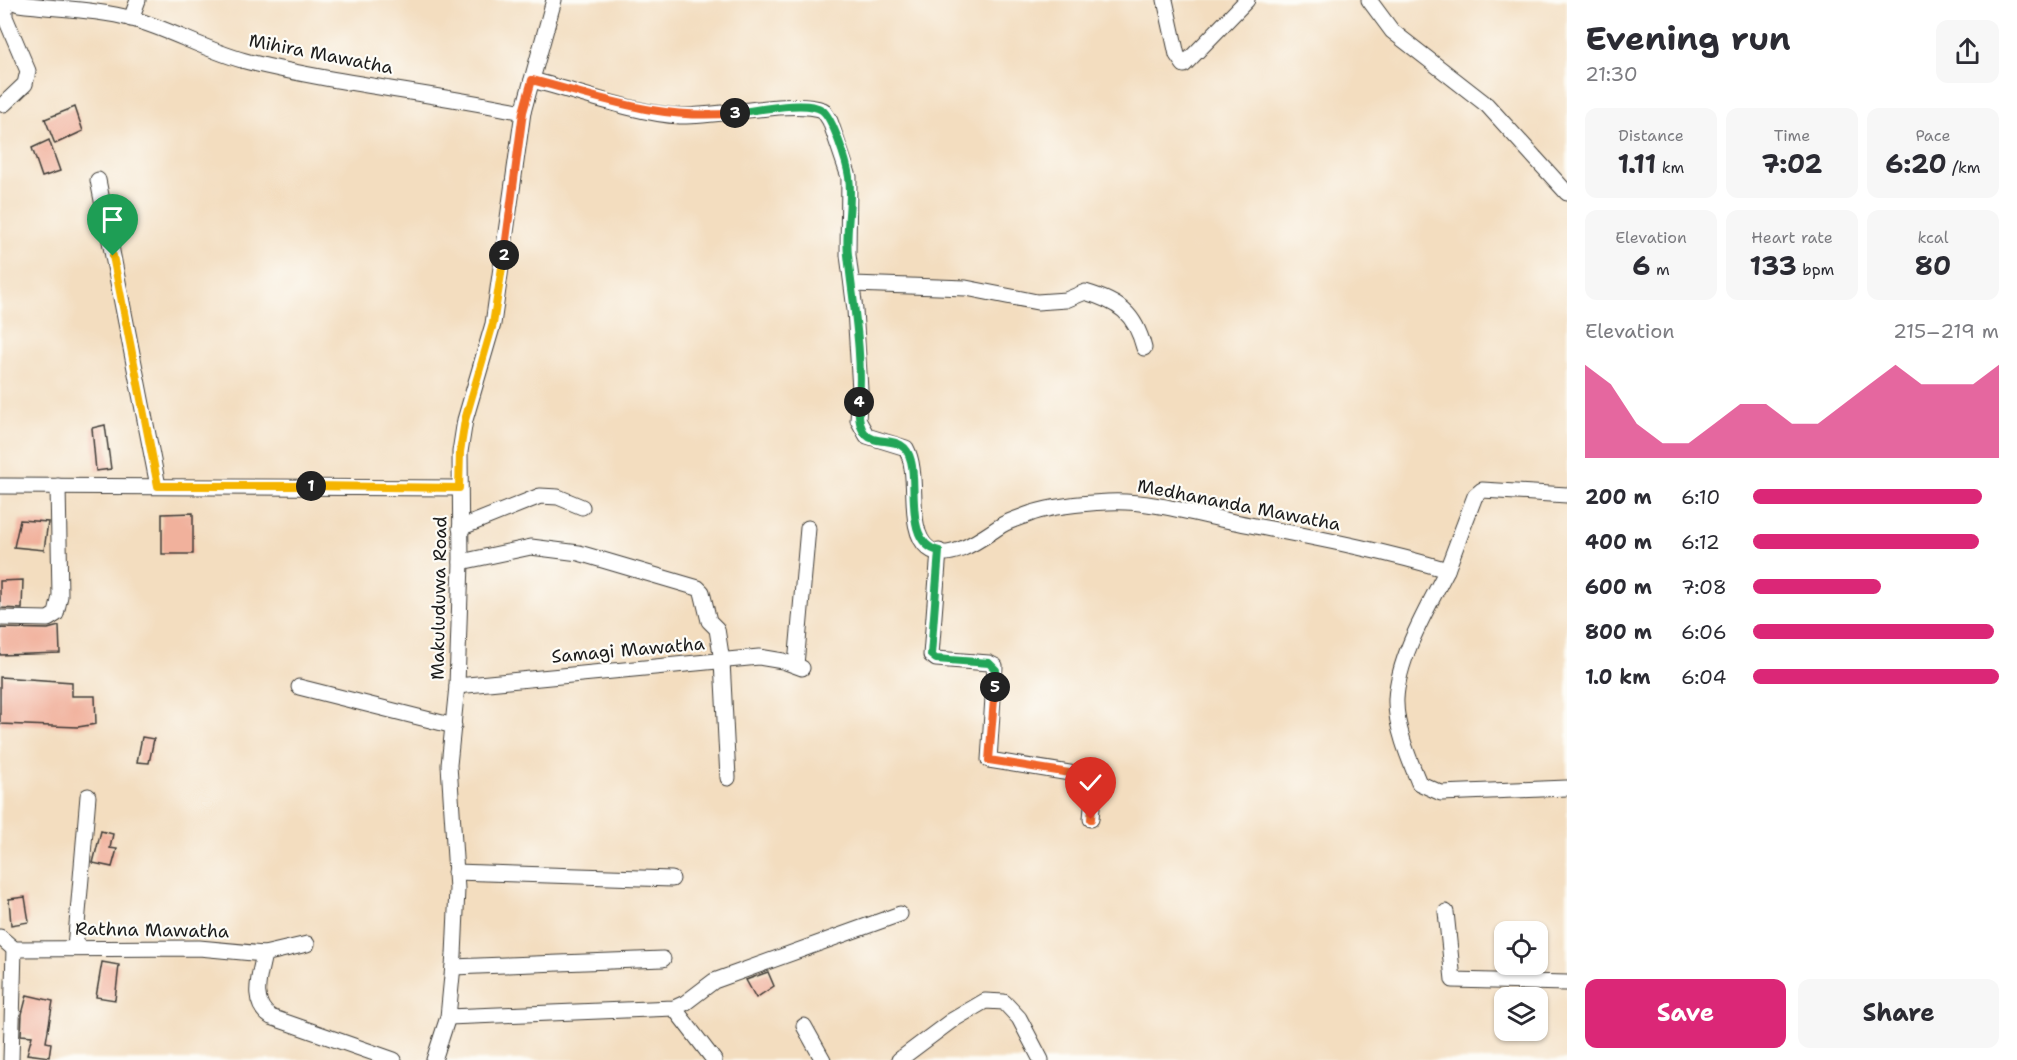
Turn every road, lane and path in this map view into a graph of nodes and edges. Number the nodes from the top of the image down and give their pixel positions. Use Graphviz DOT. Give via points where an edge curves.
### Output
graph roads {
  1 [pos="7,0"];
  2 [pos="138,0"];
  3 [pos="554,0"];
  4 [pos="1166,0"];
  5 [pos="1247,0"];
  6 [pos="1368,0"];
  7 [pos="131,18"];
  8 [pos="532,80"];
  9 [pos="4,104"];
  10 [pos="523,112"];
  11 [pos="98,180"];
  12 [pos="1567,193"];
  13 [pos="853,284"];
  14 [pos="1143,348"];
  15 [pos="0,486"];
  16 [pos="58,486"];
  17 [pos="158,486"];
  18 [pos="459,488"];
  19 [pos="1567,495"];
  20 [pos="582,507"];
  21 [pos="460,528"];
  22 [pos="808,528"];
  23 [pos="939,551"];
  24 [pos="460,562"];
  25 [pos="1447,570"];
  26 [pos="0,618"];
  27 [pos="722,661"];
  28 [pos="457,686"];
  29 [pos="299,687"];
  30 [pos="454,726"];
  31 [pos="728,778"];
  32 [pos="1567,788"];
  33 [pos="88,796"];
  34 [pos="1091,819"];
  35 [pos="455,872"];
  36 [pos="672,879"];
  37 [pos="1446,912"];
  38 [pos="900,914"];
  39 [pos="0,938"];
  40 [pos="307,944"];
  41 [pos="75,948"];
  42 [pos="14,949"];
  43 [pos="264,954"];
  44 [pos="663,959"];
  45 [pos="453,967"];
  46 [pos="1567,983"];
  47 [pos="674,1008"];
  48 [pos="448,1017"];
  49 [pos="804,1026"];
  50 [pos="908,1057"];
  51 [pos="11,1060"];
  52 [pos="394,1060"];
  53 [pos="434,1060"];
  54 [pos="714,1060"];
  55 [pos="823,1060"];
  56 [pos="1041,1060"];
  1 -- 7 [label="street, Mihira Mawatha"];
  1 -- 9 [label="street" via="5,17 28,71 25,84"];
  2 -- 7 [label="street"];
  3 -- 8 [label="street, Makuluduwa Road"];
  4 -- 5 [label="street" via="1177,55 1184,65"];
  6 -- 12 [label="street" via="1392,32 1487,105"];
  7 -- 10 [label="street, Mihira Mawatha" via="245,61"];
  8 -- 10 [label="street, Makuluduwa Road"];
  8 -- 13 [label="street" via="678,116 800,106 823,110 849,177 848,255"];
  10 -- 18 [label="street, Makuluduwa Road" via="493,324 465,420"];
  11 -- 17 [label="street"];
  13 -- 14 [label="street" via="966,288 1037,302 1066,300 1085,292 1127,311"];
  13 -- 23 [label="street" via="860,390 858,420 867,436 906,448 912,462 919,536 929,549"];
  15 -- 16 [label="street"];
  16 -- 17 [label="street"];
  16 -- 26 [label="street" via="60,596 56,614 48,619"];
  17 -- 18 [label="street"];
  18 -- 21 [label="street, Makuluduwa Road"];
  19 -- 25 [label="street" via="1482,490 1475,496"];
  20 -- 21 [label="street" via="558,497 540,496"];
  21 -- 24 [label="street, Makuluduwa Road"];
  22 -- 27 [label="street, Samagi Mawatha" via="799,667 759,657"];
  23 -- 25 [label="street, Medhananda Mawatha" via="971,547 1004,524 1034,513 1110,502 1161,507 1291,532"];
  23 -- 34 [label="street" via="931,655 936,659 995,666 989,760 1088,776 1094,783"];
  24 -- 27 [label="street" via="531,548 579,553 693,586 702,592 707,616 717,629"];
  24 -- 28 [label="street, Makuluduwa Road"];
  25 -- 32 [label="street" via="1411,645 1396,698 1419,783 1441,793"];
  27 -- 28 [label="street, Samagi Mawatha"];
  27 -- 31 [label="street"];
  28 -- 30 [label="street, Makuluduwa Road"];
  29 -- 30 [label="street"];
  30 -- 35 [label="street, Makuluduwa Road" via="449,765"];
  33 -- 41 [label="street"];
  35 -- 36 [label="street"];
  35 -- 45 [label="street, Makuluduwa Road"];
  37 -- 46 [label="street" via="1453,980"];
  38 -- 47 [label="street" via="714,981"];
  39 -- 42 [label="street"];
  40 -- 43 [label="street, Rathna Mawatha"];
  41 -- 42 [label="street, Rathna Mawatha"];
  41 -- 43 [label="street, Rathna Mawatha" via="199,948"];
  42 -- 51 [label="street"];
  43 -- 52 [label="street" via="257,987 262,1011"];
  44 -- 45 [label="street"];
  45 -- 48 [label="street, Makuluduwa Road"];
  47 -- 48 [label="street"];
  47 -- 54 [label="street"];
  48 -- 53 [label="street, Makuluduwa Road"];
  49 -- 55 [label="street"];
  50 -- 56 [label="street" via="985,1001 1004,1002 1019,1018"];
}
